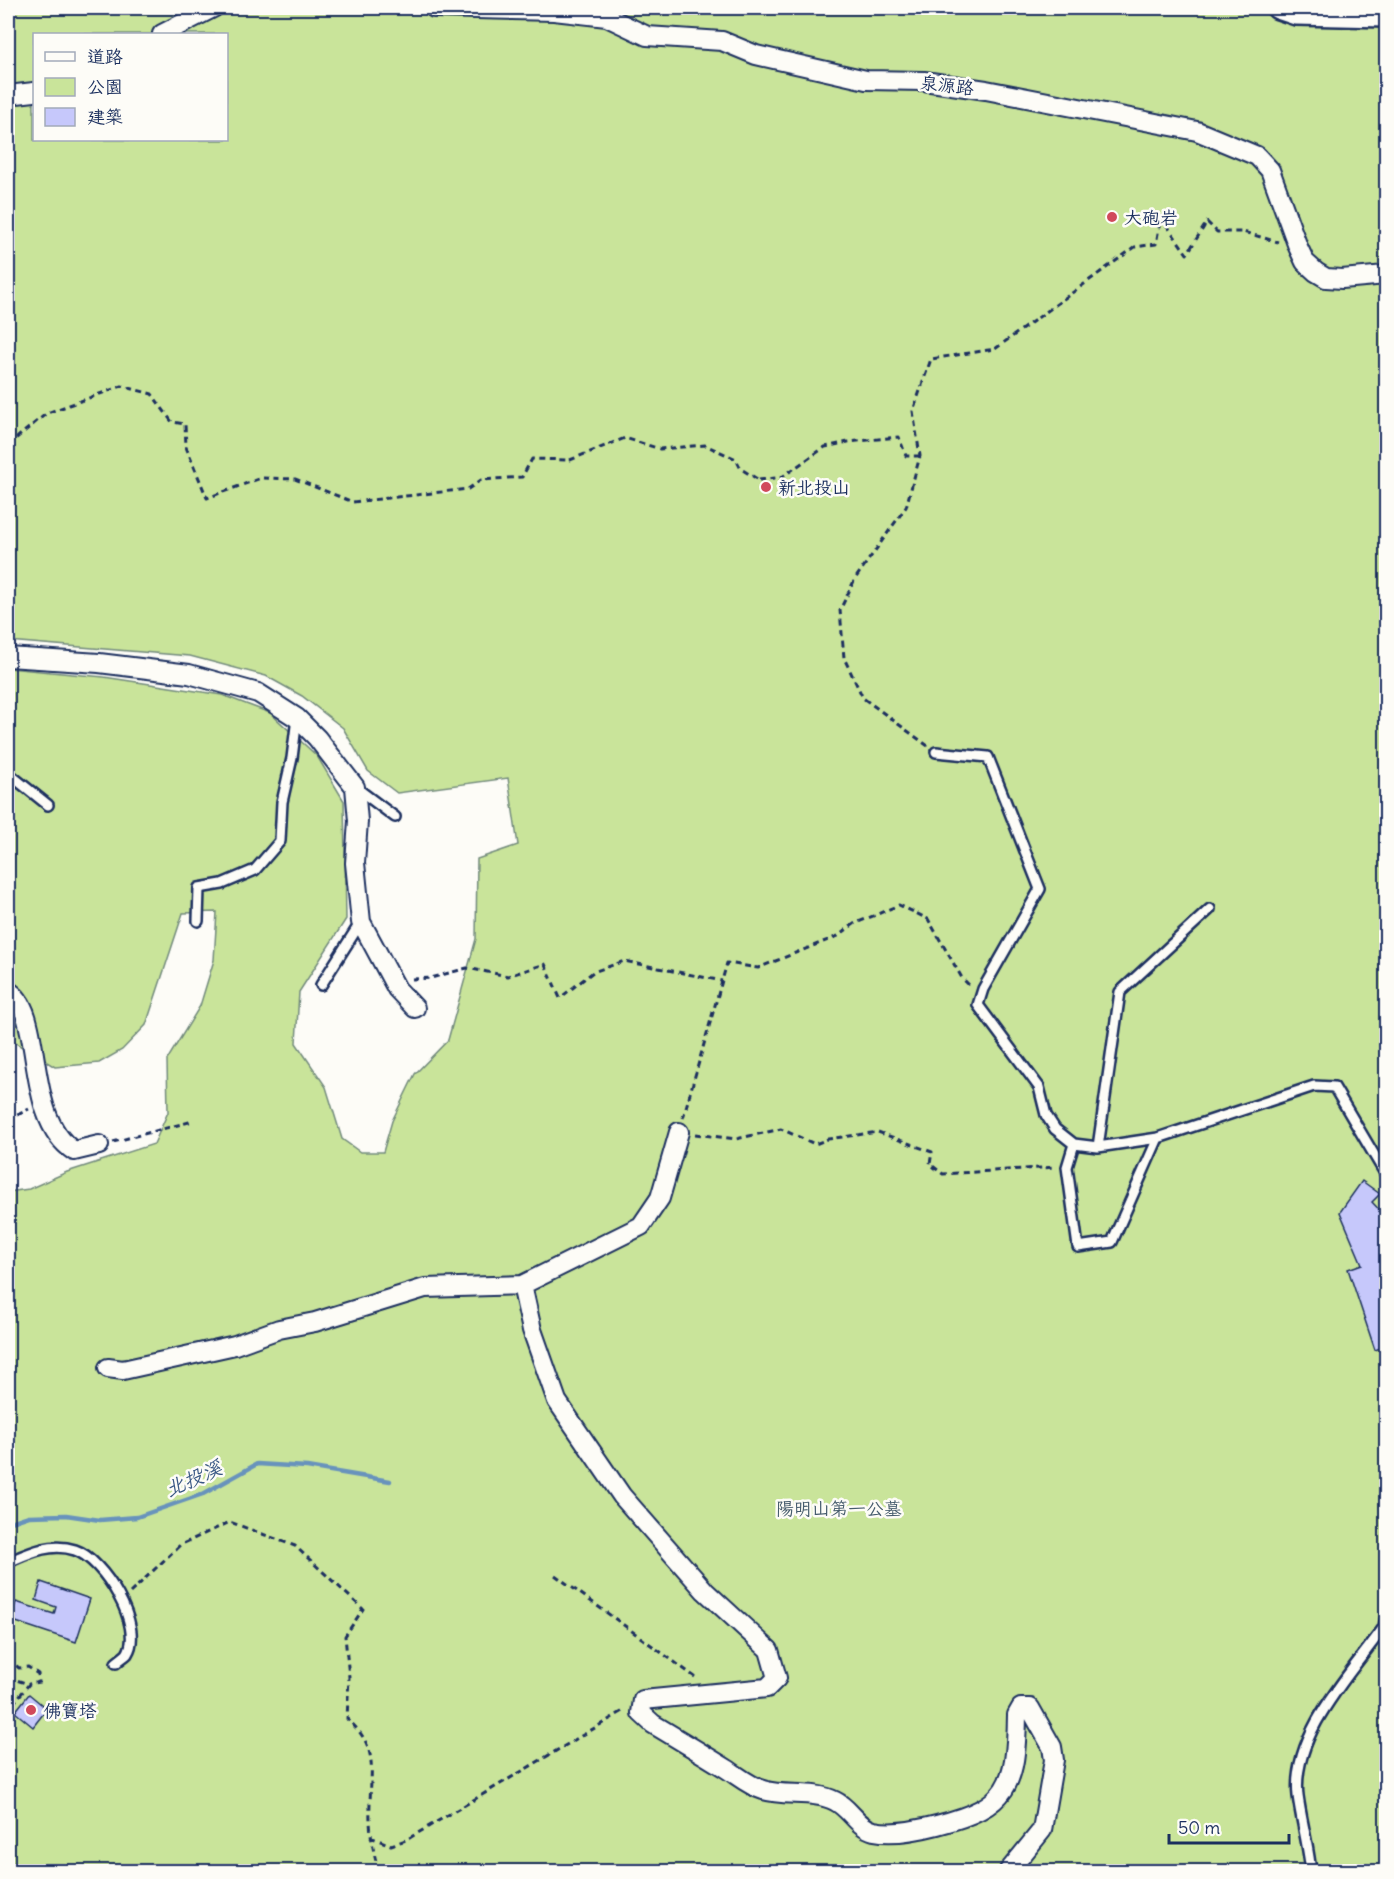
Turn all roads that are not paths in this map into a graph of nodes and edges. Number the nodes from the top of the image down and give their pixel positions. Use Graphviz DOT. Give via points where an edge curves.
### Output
graph roads {
  1 [pos="213,8"];
  2 [pos="434,8"];
  3 [pos="1278,8"];
  4 [pos="1386,16"];
  5 [pos="164,33"];
  6 [pos="33,92"];
  7 [pos="8,95"];
  8 [pos="1386,275"];
  9 [pos="8,657"];
  10 [pos="297,718"];
  11 [pos="936,752"];
  12 [pos="8,773"];
  13 [pos="355,787"];
  14 [pos="48,805"];
  15 [pos="395,817"];
  16 [pos="1210,909"];
  17 [pos="198,921"];
  18 [pos="361,922"];
  19 [pos="321,985"];
  20 [pos="8,991"];
  21 [pos="415,1008"];
  22 [pos="679,1132"];
  23 [pos="1158,1138"];
  24 [pos="1074,1144"];
  25 [pos="99,1145"];
  26 [pos="1098,1147"];
  27 [pos="1386,1175"];
  28 [pos="522,1285"];
  29 [pos="108,1368"];
  30 [pos="8,1562"];
  31 [pos="1386,1616"];
  32 [pos="116,1663"];
  33 [pos="1008,1872"];
  34 [pos="1309,1872"];
  1 -- 5 [label="street"];
  2 -- 8 [label="street, 泉源路" via="554,11 607,17 647,36 722,41 756,55 866,80 924,81 986,90 1197,131 1257,156 1270,170 1305,262 1326,278"];
  3 -- 4 [label="street" via="1296,15"];
  6 -- 7 [label="street"];
  9 -- 10 [label="street" via="189,674 258,693"];
  10 -- 13 [label="street"];
  10 -- 17 [label="lane" via="282,802 280,842 255,870 222,884 200,888"];
  11 -- 24 [label="lane" via="988,757 1040,889 978,1005 1039,1087 1046,1115 1055,1129"];
  12 -- 14 [label="lane"];
  13 -- 15 [label="lane"];
  13 -- 18 [label="street" via="355,863"];
  16 -- 26 [label="lane" via="1120,992"];
  18 -- 19 [label="lane"];
  18 -- 21 [label="street" via="392,980"];
  20 -- 25 [label="street" via="14,994 27,1020 41,1103 60,1142 74,1151"];
  22 -- 28 [label="street" via="660,1198 641,1226"];
  23 -- 24 [label="lane" via="1112,1242 1078,1246 1067,1167"];
  23 -- 26 [label="lane"];
  23 -- 27 [label="lane" via="1314,1086 1334,1087"];
  24 -- 26 [label="lane"];
  28 -- 29 [label="street" via="424,1288 235,1345 123,1370"];
  28 -- 33 [label="street" via="532,1330 557,1401 622,1496 705,1591 769,1650 777,1678 767,1688 643,1700 641,1713 760,1789 835,1801 873,1831 892,1832 958,1820 997,1800 1014,1769 1017,1715 1021,1708 1030,1708 1053,1747 1054,1760 1042,1830"];
  30 -- 32 [label="lane" via="50,1547 74,1550 95,1561 122,1601 131,1636 128,1653"];
  31 -- 34 [label="lane" via="1384,1627 1312,1727 1301,1759 1298,1794"];
}
